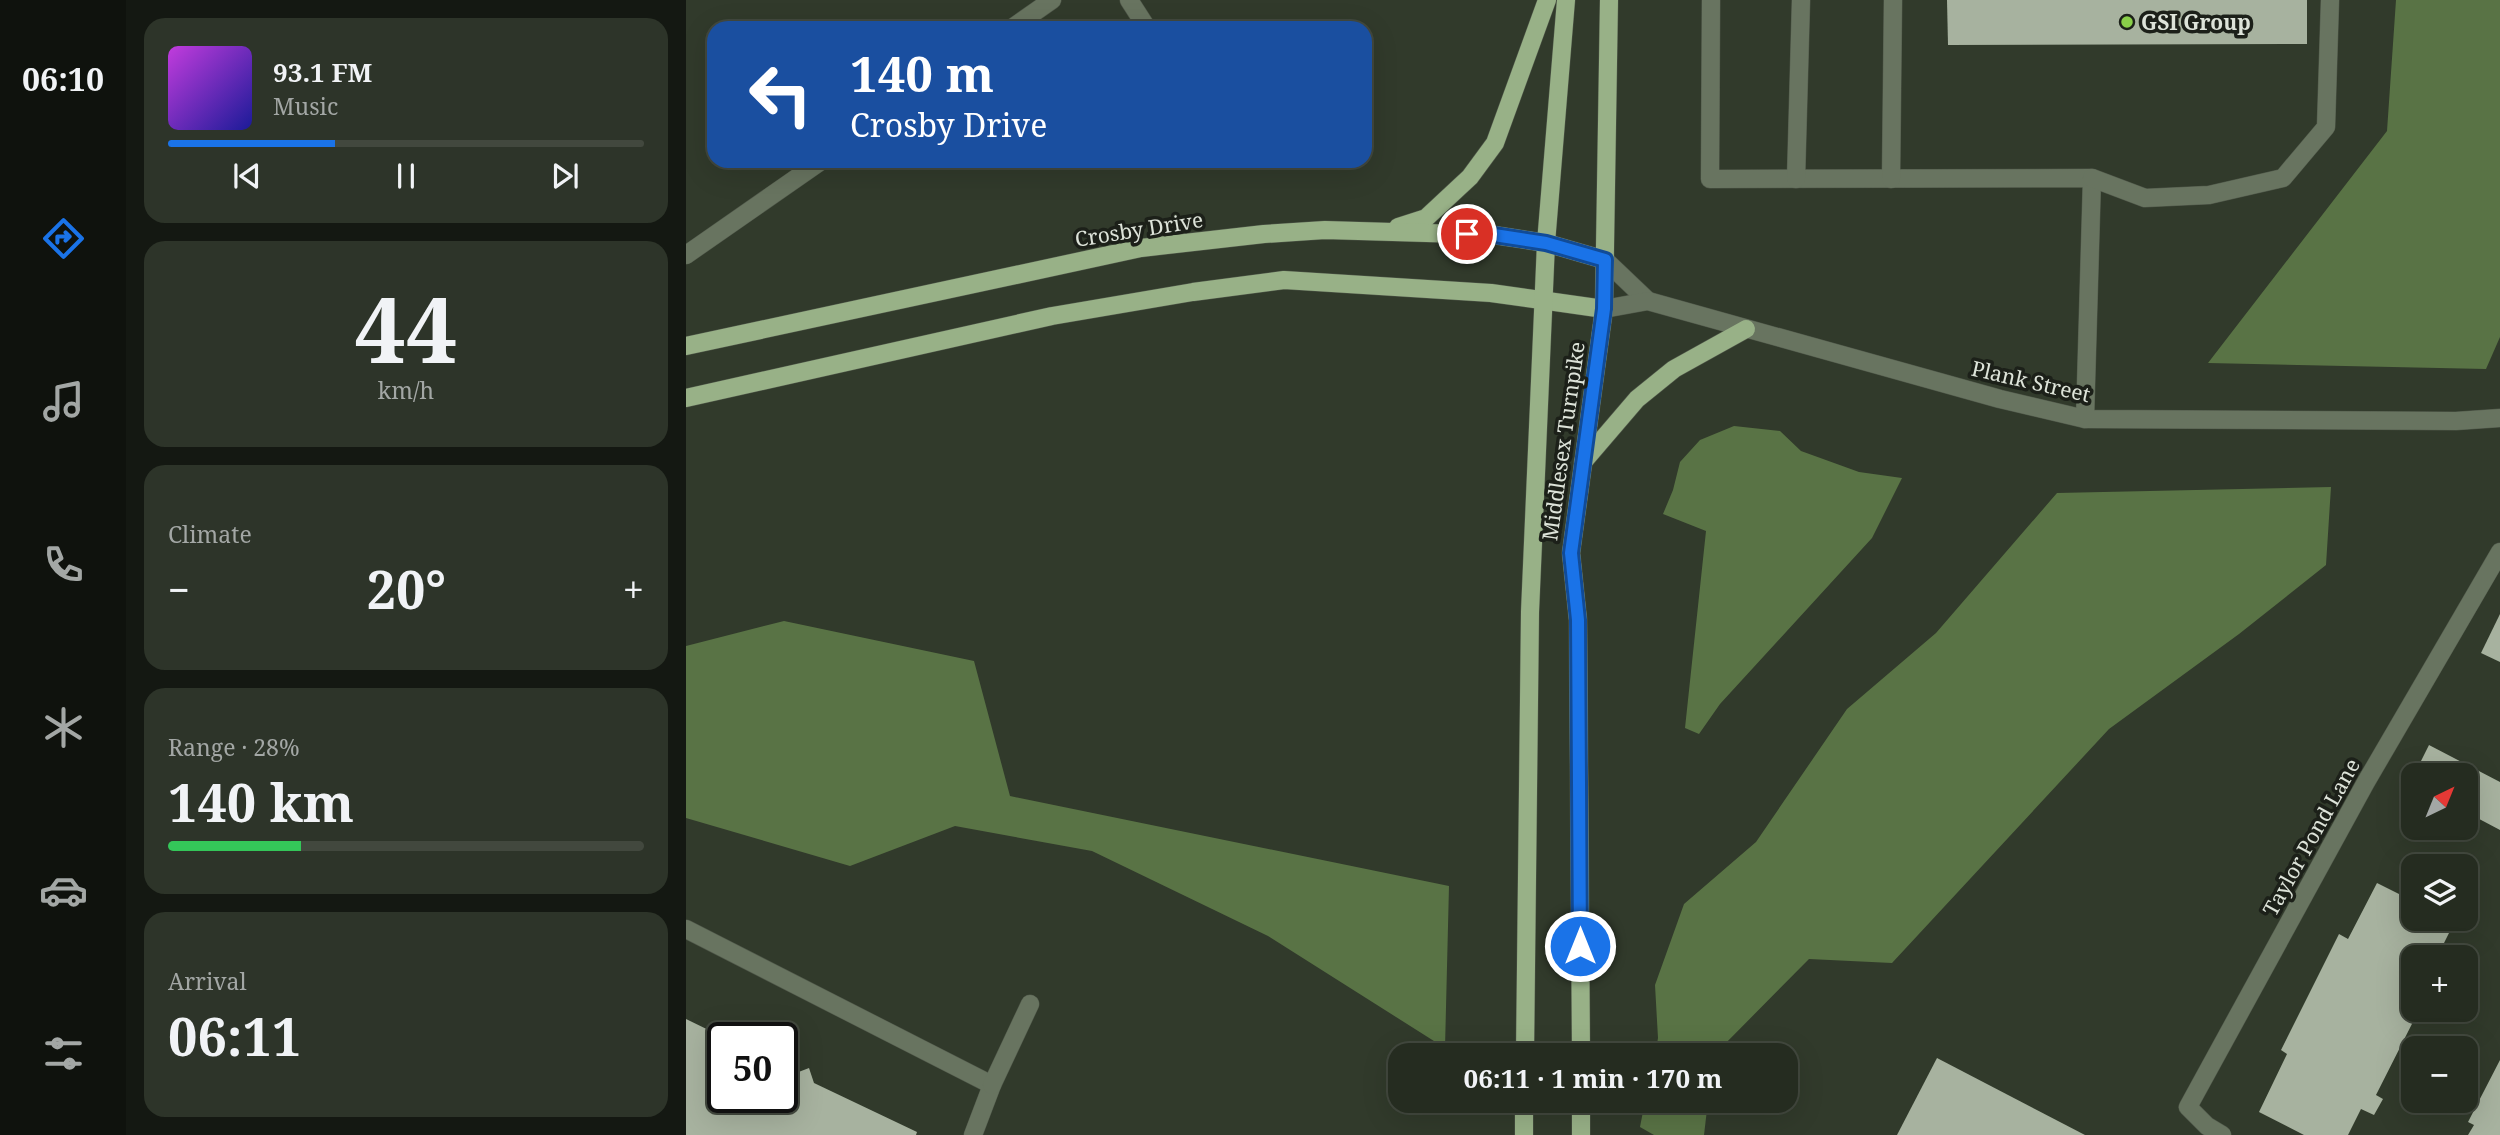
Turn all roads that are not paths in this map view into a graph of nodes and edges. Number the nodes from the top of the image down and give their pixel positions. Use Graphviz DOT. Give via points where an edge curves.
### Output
graph roads {
  1 [pos="1052,0"];
  2 [pos="1129,0"];
  3 [pos="1547,0"];
  4 [pos="1566,0"];
  5 [pos="1609,0"];
  6 [pos="1711,0"];
  7 [pos="1801,0"];
  8 [pos="1893,0"];
  9 [pos="2330,0"];
  10 [pos="1022,21"];
  11 [pos="1142,21"];
  12 [pos="811,168"];
  13 [pos="2092,178"];
  14 [pos="1796,179"];
  15 [pos="1891,179"];
  16 [pos="1384,232"];
  17 [pos="1546,243"];
  18 [pos="686,256"];
  19 [pos="1605,260"];
  20 [pos="1648,301"];
  21 [pos="1543,302"];
  22 [pos="1604,309"];
  23 [pos="1746,329"];
  24 [pos="686,346"];
  25 [pos="686,398"];
  26 [pos="2500,418"];
  27 [pos="2085,419"];
  28 [pos="1583,462"];
  29 [pos="2500,552"];
  30 [pos="686,929"];
  31 [pos="1030,1004"];
  32 [pos="1525,1043"];
  33 [pos="1581,1043"];
  34 [pos="992,1085"];
  35 [pos="1524,1113"];
  36 [pos="1581,1113"];
  37 [pos="973,1135"];
  38 [pos="1524,1135"];
  39 [pos="1581,1135"];
  40 [pos="2222,1135"];
  1 -- 10 [label="street"];
  2 -- 11 [label="street"];
  3 -- 16 [label="main road" via="1495,143 1471,177 1426,218"];
  4 -- 17 [label="main road, Middlesex Turnpike"];
  5 -- 19 [label="main road, Middlesex Turnpike"];
  6 -- 14 [label="street" via="1710,179"];
  7 -- 14 [label="street"];
  8 -- 15 [label="street"];
  9 -- 13 [label="street" via="2326,127 2283,178 2209,195 2146,198"];
  12 -- 18 [label="street"];
  13 -- 15 [label="street"];
  13 -- 27 [label="street"];
  14 -- 15 [label="street"];
  16 -- 17 [label="main road, Crosby Drive" via="1494,235"];
  16 -- 24 [label="main road, Crosby Drive" via="1301,232 1140,248"];
  17 -- 19 [label="main road, Crosby Drive"];
  17 -- 21 [label="main road, Middlesex Turnpike"];
  19 -- 20 [label="street, Plank Street"];
  19 -- 22 [label="main road, Middlesex Turnpike"];
  20 -- 22 [label="street, Plank Street"];
  20 -- 23 [label="street, Plank Street"];
  21 -- 22 [label="main road"];
  21 -- 25 [label="main road" via="1491,293 1284,280 1052,316"];
  21 -- 32 [label="main road, Middlesex Turnpike" via="1530,612"];
  22 -- 28 [label="main road, Middlesex Turnpike"];
  23 -- 27 [label="street, Plank Street"];
  23 -- 28 [label="main road" via="1674,369 1637,399"];
  26 -- 27 [label="street, Plank Street"];
  28 -- 33 [label="main road, Middlesex Turnpike" via="1571,553 1578,620"];
  29 -- 40 [label="street, Taylor Pond Lane" via="2188,1107"];
  30 -- 34 [label="street"];
  31 -- 34 [label="street"];
  34 -- 37 [label="street"];
  35 -- 38 [label="main road"];
  36 -- 39 [label="main road"];
}
